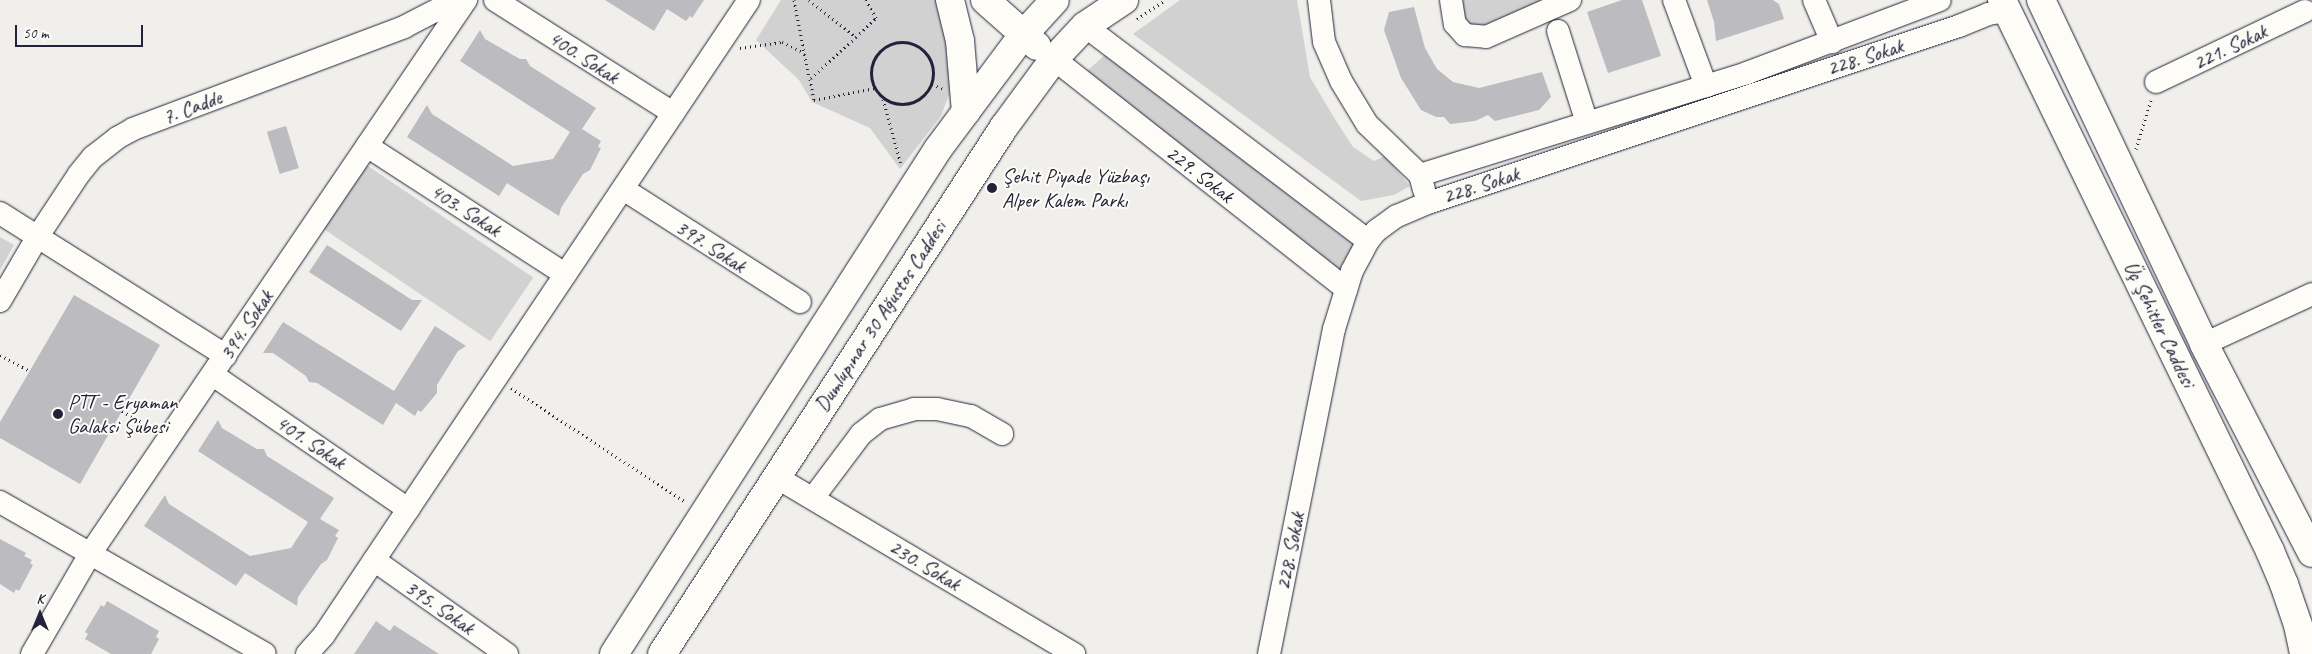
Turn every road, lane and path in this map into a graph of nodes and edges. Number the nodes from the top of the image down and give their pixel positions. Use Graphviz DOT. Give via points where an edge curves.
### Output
graph roads {
  1 [pos="456,0"];
  2 [pos="466,0"];
  3 [pos="496,0"];
  4 [pos="749,0"];
  5 [pos="794,0"];
  6 [pos="809,0"];
  7 [pos="866,0"];
  8 [pos="950,0"];
  9 [pos="986,0"];
  10 [pos="1124,0"];
  11 [pos="1320,0"];
  12 [pos="1451,0"];
  13 [pos="1570,0"];
  14 [pos="1674,0"];
  15 [pos="1814,0"];
  16 [pos="1942,0"];
  17 [pos="2040,0"];
  18 [pos="1052,1"];
  19 [pos="2005,5"];
  20 [pos="2306,12"];
  21 [pos="1085,26"];
  22 [pos="1960,26"];
  23 [pos="1558,31"];
  24 [pos="1023,34"];
  25 [pos="856,37"];
  26 [pos="1832,42"];
  27 [pos="720,43"];
  28 [pos="805,53"];
  29 [pos="1054,59"];
  30 [pos="810,78"];
  31 [pos="2156,82"];
  32 [pos="1706,86"];
  33 [pos="875,88"];
  34 [pos="883,98"];
  35 [pos="966,112"];
  36 [pos="673,113"];
  37 [pos="1587,123"];
  38 [pos="367,146"];
  39 [pos="1420,175"];
  40 [pos="918,180"];
  41 [pos="2127,183"];
  42 [pos="623,189"];
  43 [pos="1428,203"];
  44 [pos="0,214"];
  45 [pos="38,236"];
  46 [pos="1368,241"];
  47 [pos="565,274"];
  48 [pos="1346,289"];
  49 [pos="2312,294"];
  50 [pos="0,301"];
  51 [pos="800,302"];
  52 [pos="2204,344"];
  53 [pos="0,355"];
  54 [pos="226,356"];
  55 [pos="30,371"];
  56 [pos="213,375"];
  57 [pos="496,378"];
  58 [pos="122,411"];
  59 [pos="1002,434"];
  60 [pos="170,438"];
  61 [pos="776,477"];
  62 [pos="813,498"];
  63 [pos="0,502"];
  64 [pos="408,508"];
  65 [pos="704,514"];
  66 [pos="90,554"];
  67 [pos="2312,554"];
  68 [pos="374,560"];
  69 [pos="261,653"];
  70 [pos="32,654"];
  71 [pos="308,654"];
  72 [pos="507,654"];
  73 [pos="614,654"];
  74 [pos="662,654"];
  75 [pos="1074,654"];
  76 [pos="1269,654"];
  77 [pos="2304,654"];
  1 -- 45 [label="street, 7. Cadde" via="404,27 125,133 92,157"];
  2 -- 38 [label="street, 394. Sokak"];
  3 -- 36 [label="street, 400. Sokak"];
  4 -- 27 [label="street"];
  5 -- 28 [label="path"];
  6 -- 25 [label="path"];
  7 -- 25 [label="path" via="876,18"];
  8 -- 35 [label="main road" via="960,41"];
  9 -- 24 [label="main road"];
  10 -- 21 [label="main road, Dumlupınar 30 Ağustos Caddesi"];
  11 -- 39 [label="street" via="1324,42 1341,81 1367,124"];
  12 -- 13 [label="street" via="1455,24 1465,35 1486,37"];
  14 -- 32 [label="street"];
  15 -- 26 [label="street"];
  16 -- 22 [label="street"];
  16 -- 26 [label="street"];
  17 -- 41 [label="main road, Üç Şehitler Caddesi"];
  18 -- 21 [label="main road"];
  18 -- 24 [label="main road, Dumlupınar 30 Ağustos Caddesi"];
  19 -- 22 [label="street, 228. Sokak"];
  19 -- 77 [label="main road, Üç Şehitler Caddesi" via="2270,551 2298,625"];
  20 -- 31 [label="street, 221. Sokak"];
  21 -- 29 [label="main road, Dumlupınar 30 Ağustos Caddesi"];
  21 -- 46 [label="street"];
  22 -- 43 [label="street, 228. Sokak"];
  23 -- 37 [label="street"];
  24 -- 29 [label="main road"];
  24 -- 35 [label="main road, Dumlupınar 30 Ağustos Caddesi"];
  25 -- 30 [label="path"];
  26 -- 32 [label="street"];
  27 -- 28 [label="path" via="744,49 782,42"];
  27 -- 36 [label="street"];
  28 -- 30 [label="path"];
  29 -- 48 [label="street, 229. Sokak"];
  29 -- 61 [label="main road, Dumlupınar 30 Ağustos Caddesi" via="989,148"];
  30 -- 33 [label="path" via="814,100"];
  31 -- 41 [label="path"];
  32 -- 37 [label="street"];
  33 -- 34 [label="path"];
  33 -- 34 [label="path" via="871,67 874,58 887,46 895,42 913,44 928,54 934,71 925,96 900,105"];
  34 -- 40 [label="path" via="900,165"];
  35 -- 40 [label="main road, Dumlupınar 30 Ağustos Caddesi"];
  36 -- 42 [label="street"];
  37 -- 39 [label="street"];
  38 -- 47 [label="street, 403. Sokak"];
  38 -- 54 [label="street, 394. Sokak"];
  39 -- 43 [label="street"];
  40 -- 65 [label="main road, Dumlupınar 30 Ağustos Caddesi"];
  41 -- 52 [label="main road, Üç Şehitler Caddesi"];
  42 -- 47 [label="street"];
  42 -- 51 [label="street, 397. Sokak"];
  43 -- 46 [label="street, 228. Sokak" via="1386,222"];
  44 -- 45 [label="street"];
  45 -- 50 [label="street, 7. Cadde"];
  45 -- 54 [label="street"];
  46 -- 48 [label="street, 228. Sokak"];
  47 -- 57 [label="street"];
  48 -- 76 [label="street, 228. Sokak" via="1334,329"];
  49 -- 52 [label="street"];
  52 -- 67 [label="main road, Üç Şehitler Caddesi"];
  53 -- 55 [label="path"];
  54 -- 56 [label="street, 394. Sokak"];
  56 -- 60 [label="street, 394. Sokak"];
  56 -- 64 [label="street, 401. Sokak"];
  57 -- 64 [label="street"];
  57 -- 65 [label="path"];
  58 -- 60 [label="path"];
  59 -- 62 [label="street" via="971,416 937,409 914,409 880,418 861,434"];
  60 -- 66 [label="street, 394. Sokak"];
  61 -- 62 [label="street, 230. Sokak"];
  61 -- 74 [label="main road, Dumlupınar 30 Ağustos Caddesi"];
  62 -- 75 [label="street, 230. Sokak"];
  63 -- 66 [label="street"];
  64 -- 68 [label="street"];
  65 -- 73 [label="main road, Dumlupınar 30 Ağustos Caddesi"];
  66 -- 69 [label="street"];
  66 -- 70 [label="street, 394. Sokak"];
  68 -- 71 [label="street"];
  68 -- 72 [label="street, 395. Sokak"];
}
